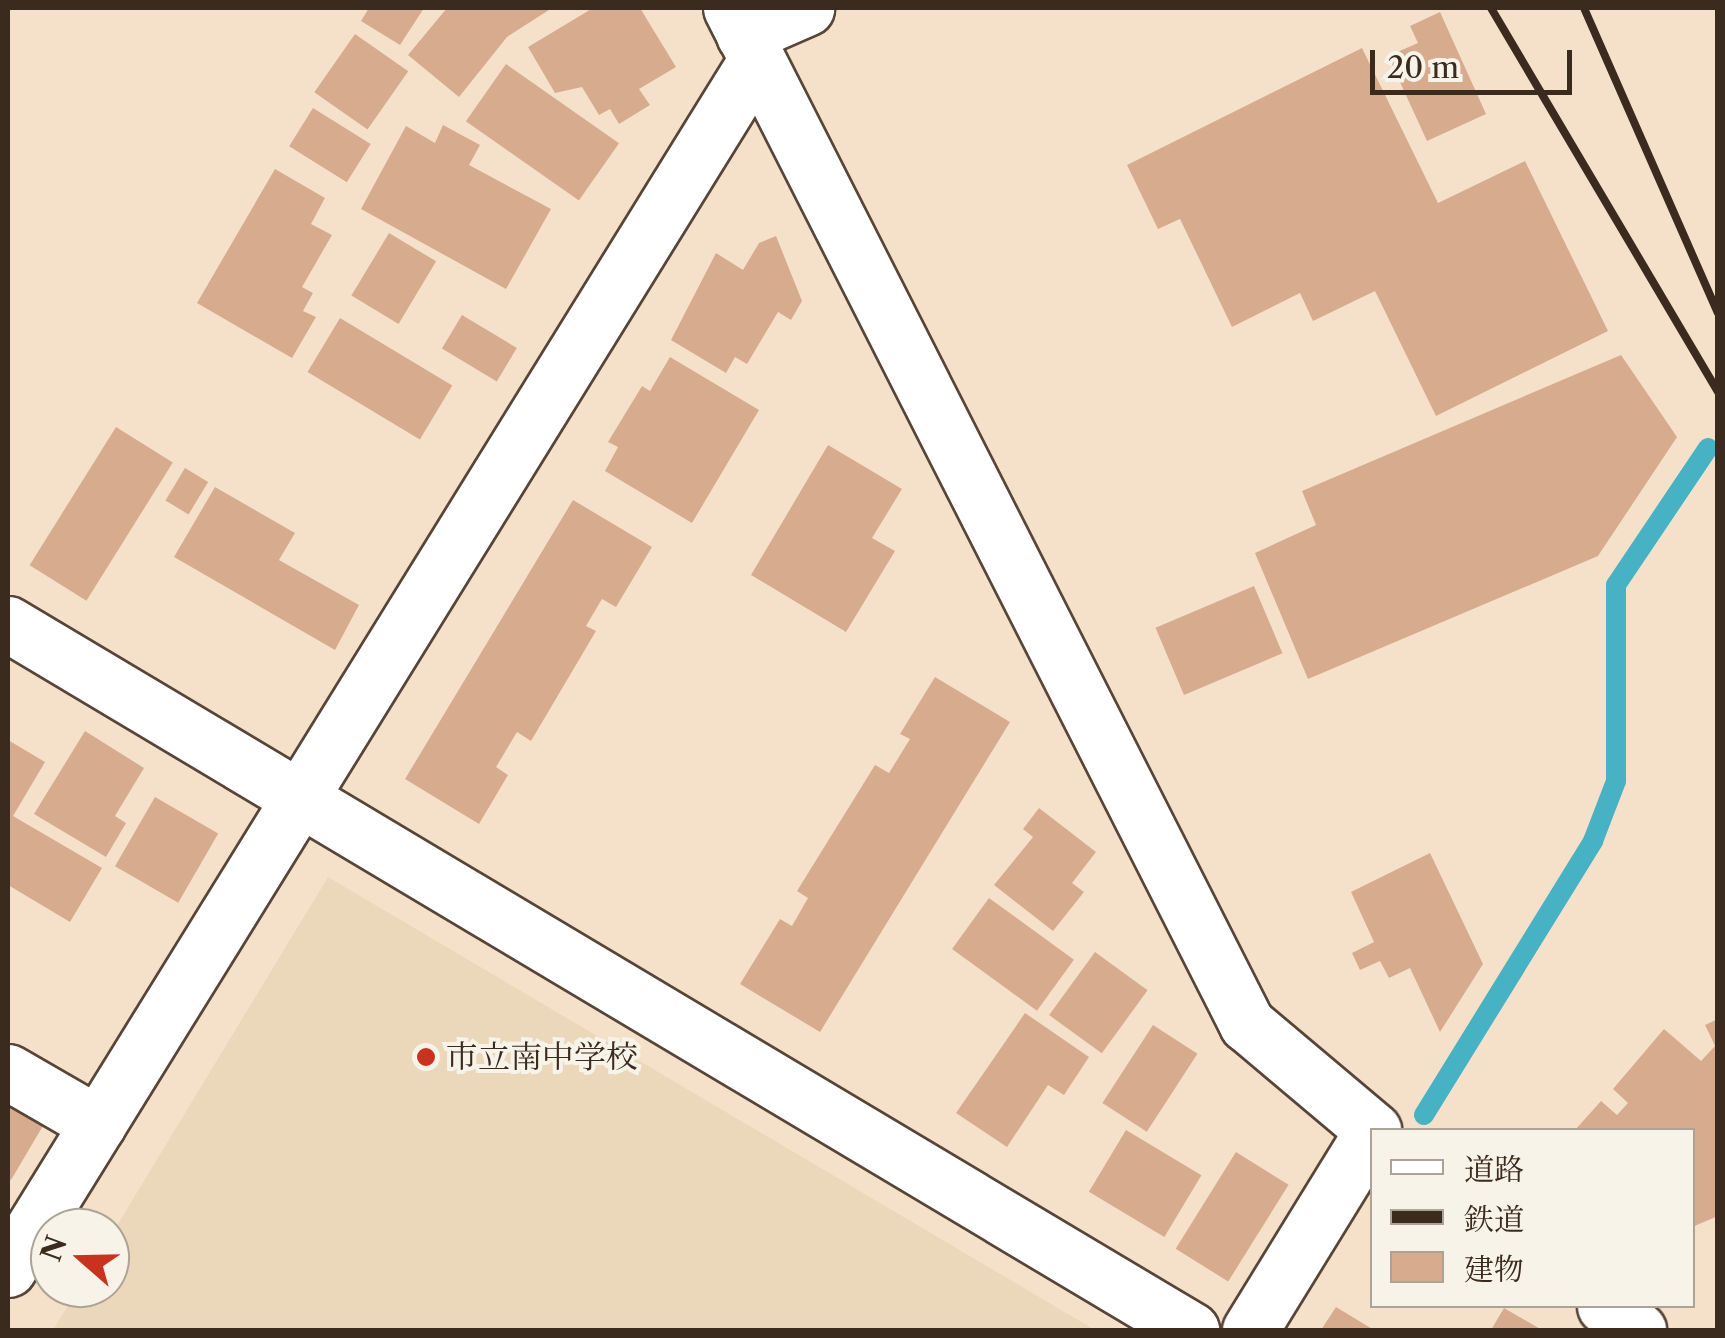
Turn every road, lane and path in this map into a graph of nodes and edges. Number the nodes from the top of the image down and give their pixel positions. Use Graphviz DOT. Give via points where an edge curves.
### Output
graph roads {
  1 [pos="806,8"];
  2 [pos="744,34"];
  3 [pos="8,624"];
  4 [pos="300,800"];
  5 [pos="8,1072"];
  6 [pos="98,1124"];
  7 [pos="1370,1128"];
  8 [pos="1370,1136"];
  9 [pos="8,1269"];
  10 [pos="1608,1308"];
  11 [pos="1191,1330"];
  12 [pos="1250,1330"];
  13 [pos="1638,1330"];
  1 -- 2 [label="street"];
  2 -- 4 [label="street"];
  2 -- 7 [label="street" via="1246,1024"];
  3 -- 4 [label="street"];
  4 -- 6 [label="street"];
  4 -- 11 [label="street"];
  5 -- 6 [label="street"];
  6 -- 9 [label="street"];
  8 -- 12 [label="street"];
  10 -- 13 [label="street"];
}
